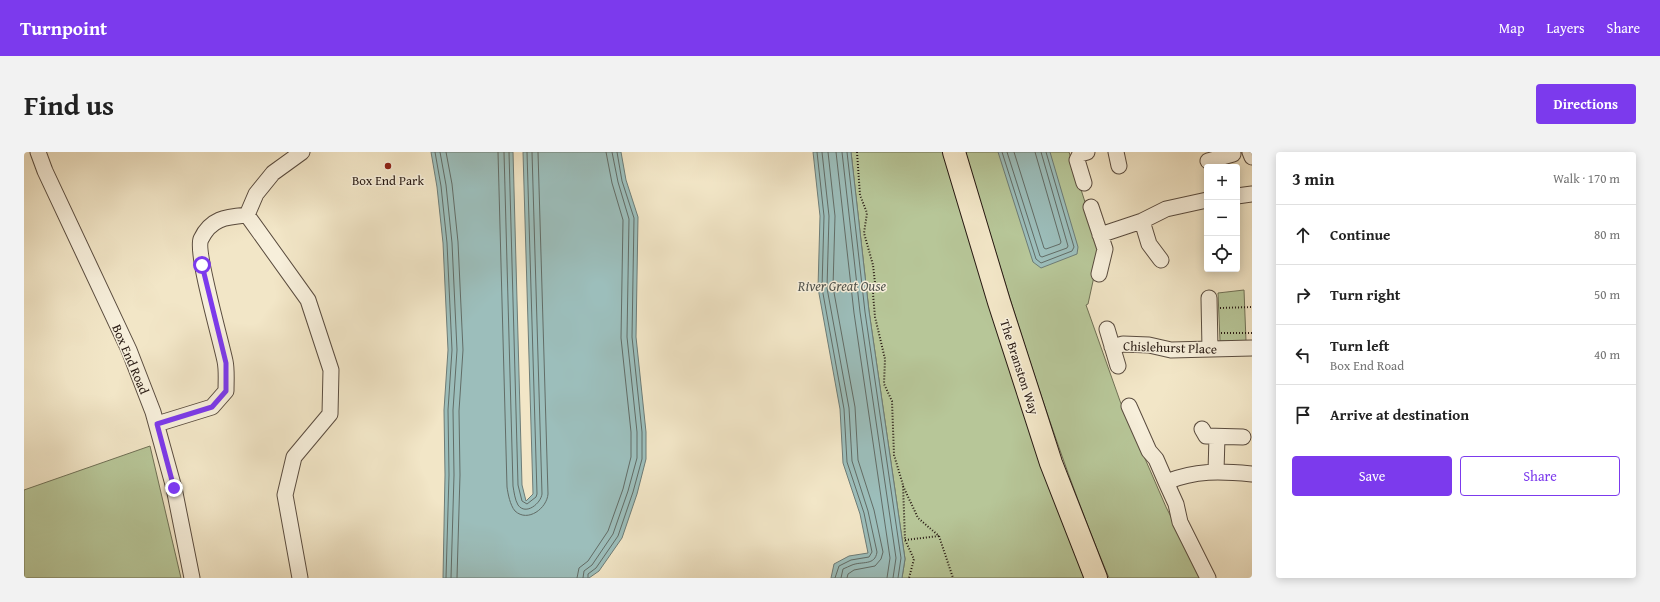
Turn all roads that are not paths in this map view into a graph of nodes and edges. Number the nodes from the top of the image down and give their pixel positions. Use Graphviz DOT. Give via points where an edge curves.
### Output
graph roads {
  1 [pos="38,152"];
  2 [pos="302,152"];
  3 [pos="954,152"];
  4 [pos="1250,152"];
  5 [pos="1084,153"];
  6 [pos="1238,153"];
  7 [pos="1252,157"];
  8 [pos="1208,161"];
  9 [pos="1084,183"];
  10 [pos="1252,194"];
  11 [pos="1240,196"];
  12 [pos="1204,201"];
  13 [pos="1091,207"];
  14 [pos="247,215"];
  15 [pos="1142,221"];
  16 [pos="1105,233"];
  17 [pos="1161,260"];
  18 [pos="1099,274"];
  19 [pos="1209,303"];
  20 [pos="1107,329"];
  21 [pos="1112,347"];
  22 [pos="1252,348"];
  23 [pos="1210,349"];
  24 [pos="1118,366"];
  25 [pos="1129,406"];
  26 [pos="157,424"];
  27 [pos="1202,429"];
  28 [pos="1217,437"];
  29 [pos="1243,437"];
  30 [pos="1216,471"];
  31 [pos="1252,474"];
  32 [pos="1166,482"];
  33 [pos="192,578"];
  34 [pos="300,578"];
  35 [pos="1096,578"];
  36 [pos="1208,578"];
  1 -- 26 [label="street, Box End Road" via="129,350"];
  2 -- 14 [label="street" via="273,172 256,194"];
  3 -- 35 [label="highway, The Branston Way" via="998,302 1051,463"];
  4 -- 7 [label="street"];
  5 -- 9 [label="street" via="1077,160"];
  6 -- 8 [label="street"];
  10 -- 11 [label="street"];
  12 -- 15 [label="street" via="1166,210"];
  13 -- 16 [label="street"];
  14 -- 26 [label="street" via="223,217 209,227 200,240 202,265 226,363 226,391 212,407"];
  14 -- 34 [label="street" via="308,300 331,370 330,414 294,457 285,495"];
  15 -- 16 [label="street"];
  15 -- 17 [label="street" via="1149,244"];
  16 -- 18 [label="street" via="1105,249"];
  19 -- 23 [label="street"];
  20 -- 21 [label="street, Chislehurst Place"];
  21 -- 23 [label="street, Chislehurst Place" via="1123,344 1149,345 1170,350"];
  21 -- 24 [label="street, Chislehurst Place"];
  22 -- 23 [label="street, Chislehurst Place"];
  25 -- 32 [label="street"];
  26 -- 33 [label="street, Box End Road" via="174,488"];
  27 -- 28 [label="street" via="1206,436"];
  28 -- 29 [label="street"];
  28 -- 30 [label="street"];
  30 -- 31 [label="street"];
  30 -- 32 [label="street" via="1183,476"];
  32 -- 36 [label="street" via="1176,504 1180,522"];
}
